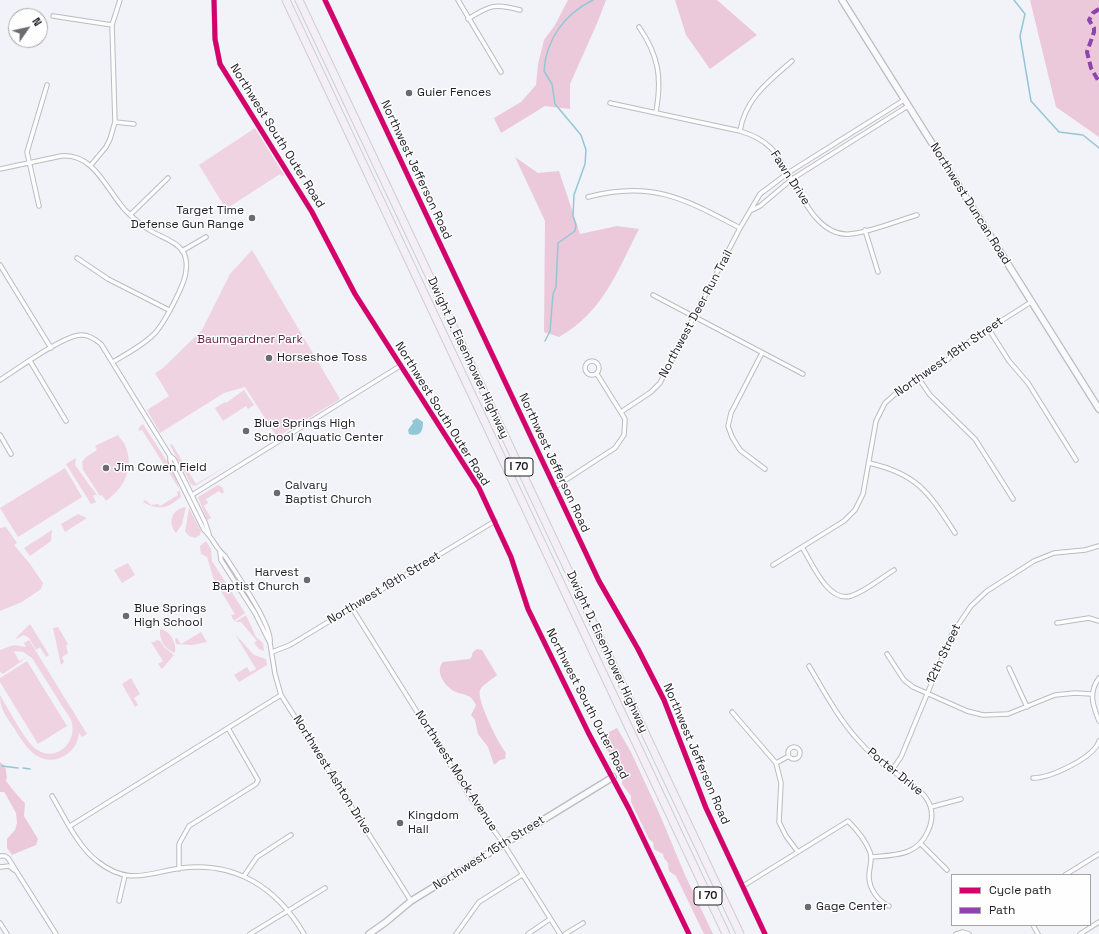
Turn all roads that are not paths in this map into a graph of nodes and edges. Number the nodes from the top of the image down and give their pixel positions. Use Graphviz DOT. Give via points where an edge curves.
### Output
graph roads {
  1 [pos="120,0"];
  2 [pos="214,0"];
  3 [pos="286,0"];
  4 [pos="299,0"];
  5 [pos="325,0"];
  6 [pos="458,0"];
  7 [pos="842,0"];
  8 [pos="520,10"];
  9 [pos="53,16"];
  10 [pos="468,18"];
  11 [pos="112,25"];
  12 [pos="640,27"];
  13 [pos="792,61"];
  14 [pos="501,72"];
  15 [pos="48,85"];
  16 [pos="904,100"];
  17 [pos="610,104"];
  18 [pos="908,106"];
  19 [pos="656,112"];
  20 [pos="115,122"];
  21 [pos="134,124"];
  22 [pos="740,131"];
  23 [pos="843,138"];
  24 [pos="848,144"];
  25 [pos="29,164"];
  26 [pos="91,165"];
  27 [pos="0,169"];
  28 [pos="788,173"];
  29 [pos="168,178"];
  30 [pos="792,179"];
  31 [pos="588,197"];
  32 [pos="40,206"];
  33 [pos="752,210"];
  34 [pos="130,215"];
  35 [pos="918,215"];
  36 [pos="740,228"];
  37 [pos="865,230"];
  38 [pos="206,237"];
  39 [pos="182,251"];
  40 [pos="77,258"];
  41 [pos="0,265"];
  42 [pos="878,272"];
  43 [pos="653,295"];
  44 [pos="1031,302"];
  45 [pos="169,310"];
  46 [pos="694,317"];
  47 [pos="988,328"];
  48 [pos="51,348"];
  49 [pos="762,353"];
  50 [pos="30,361"];
  51 [pos="113,362"];
  52 [pos="400,366"];
  53 [pos="597,374"];
  54 [pos="803,374"];
  55 [pos="919,379"];
  56 [pos="0,380"];
  57 [pos="1099,409"];
  58 [pos="621,412"];
  59 [pos="66,421"];
  60 [pos="0,435"];
  61 [pos="11,454"];
  62 [pos="170,456"];
  63 [pos="1076,460"];
  64 [pos="869,463"];
  65 [pos="765,469"];
  66 [pos="555,487"];
  67 [pos="192,495"];
  68 [pos="1013,498"];
  69 [pos="495,521"];
  70 [pos="955,533"];
  71 [pos="209,534"];
  72 [pos="1099,546"];
  73 [pos="802,547"];
  74 [pos="773,565"];
  75 [pos="894,570"];
  76 [pos="352,608"];
  77 [pos="1099,620"];
  78 [pos="1057,623"];
  79 [pos="272,652"];
  80 [pos="886,654"];
  81 [pos="809,666"];
  82 [pos="1009,668"];
  83 [pos="1099,678"];
  84 [pos="926,694"];
  85 [pos="1091,694"];
  86 [pos="282,695"];
  87 [pos="1027,707"];
  88 [pos="732,712"];
  89 [pos="1099,721"];
  90 [pos="228,728"];
  91 [pos="1099,741"];
  92 [pos="789,756"];
  93 [pos="776,763"];
  94 [pos="892,770"];
  95 [pos="612,777"];
  96 [pos="1033,778"];
  97 [pos="52,796"];
  98 [pos="961,799"];
  99 [pos="930,807"];
  100 [pos="70,826"];
  101 [pos="291,836"];
  102 [pos="503,843"];
  103 [pos="921,844"];
  104 [pos="798,852"];
  105 [pos="1099,854"];
  106 [pos="0,856"];
  107 [pos="871,857"];
  108 [pos="0,867"];
  109 [pos="179,869"];
  110 [pos="15,870"];
  111 [pos="947,870"];
  112 [pos="1067,874"];
  113 [pos="125,875"];
  114 [pos="522,875"];
  115 [pos="244,876"];
  116 [pos="743,886"];
  117 [pos="325,888"];
  118 [pos="411,901"];
  119 [pos="119,902"];
  120 [pos="889,906"];
  121 [pos="288,910"];
  122 [pos="550,918"];
  123 [pos="1099,922"];
  124 [pos="0,923"];
  125 [pos="584,923"];
  126 [pos="7,934"];
  127 [pos="56,934"];
  128 [pos="250,934"];
  129 [pos="306,934"];
  130 [pos="369,934"];
  131 [pos="456,934"];
  132 [pos="528,934"];
  133 [pos="560,934"];
  134 [pos="565,934"];
  135 [pos="689,934"];
  136 [pos="726,934"];
  137 [pos="740,934"];
  138 [pos="765,934"];
  139 [pos="956,934"];
  140 [pos="970,934"];
  141 [pos="1080,934"];
  1 -- 11 [label="street"];
  2 -- 52 [label="street, Northwest South Outer Road" via="215,39 220,64 312,212 355,294"];
  3 -- 136 [label="highway, Dwight D. Eisenhower Highway / I 70"];
  4 -- 137 [label="highway, Dwight D. Eisenhower Highway / I 70"];
  5 -- 66 [label="street, Northwest Jefferson Road"];
  6 -- 10 [label="street"];
  7 -- 16 [label="street, Northwest Duncan Road"];
  8 -- 10 [label="street" via="502,5 490,6"];
  9 -- 11 [label="street"];
  10 -- 14 [label="street"];
  11 -- 20 [label="street"];
  12 -- 19 [label="street" via="651,46 659,74 660,93"];
  13 -- 22 [label="street" via="755,96 742,118"];
  15 -- 25 [label="street" via="28,144"];
  16 -- 18 [label="street, Northwest Duncan Road"];
  16 -- 23 [label="street, Northwest Deer Run Trail"];
  17 -- 19 [label="street, Fawn Drive"];
  18 -- 24 [label="street, Northwest Deer Run Trail"];
  18 -- 44 [label="street, Northwest Duncan Road"];
  19 -- 22 [label="street, Fawn Drive"];
  20 -- 21 [label="street"];
  20 -- 26 [label="street" via="106,147"];
  22 -- 28 [label="street, Fawn Drive" via="755,136 771,147"];
  23 -- 24 [label="street"];
  23 -- 28 [label="street, Northwest Deer Run Trail"];
  24 -- 30 [label="street, Northwest Deer Run Trail"];
  25 -- 26 [label="street" via="70,155"];
  25 -- 27 [label="street"];
  25 -- 32 [label="street"];
  26 -- 34 [label="street"];
  28 -- 30 [label="street, Fawn Drive"];
  28 -- 33 [label="street, Northwest Deer Run Trail" via="760,194"];
  29 -- 34 [label="street"];
  30 -- 33 [label="street, Northwest Deer Run Trail"];
  30 -- 37 [label="street, Fawn Drive" via="815,218 827,228 850,234"];
  31 -- 36 [label="street" via="619,191 660,192 696,205"];
  33 -- 36 [label="street, Northwest Deer Run Trail"];
  34 -- 39 [label="street"];
  35 -- 37 [label="street, Fawn Drive"];
  36 -- 46 [label="street, Northwest Deer Run Trail"];
  37 -- 42 [label="street"];
  38 -- 39 [label="street"];
  39 -- 45 [label="street" via="186,260 185,279"];
  40 -- 45 [label="street" via="108,279"];
  41 -- 48 [label="street"];
  43 -- 46 [label="street"];
  44 -- 47 [label="street, Northwest 18th Street"];
  44 -- 57 [label="street, Northwest Duncan Road"];
  45 -- 51 [label="street" via="165,320 153,335"];
  46 -- 49 [label="street"];
  46 -- 58 [label="street, Northwest Deer Run Trail" via="660,383"];
  47 -- 55 [label="street, Northwest 18th Street"];
  47 -- 63 [label="street" via="1009,361 1028,383"];
  48 -- 50 [label="street, Northwest Ashton Drive"];
  48 -- 51 [label="street, Northwest Ashton Drive" via="75,335 90,336 101,344"];
  49 -- 54 [label="street"];
  49 -- 65 [label="street" via="731,413 728,426 740,450"];
  50 -- 56 [label="street, Northwest Ashton Drive"];
  50 -- 59 [label="street"];
  51 -- 62 [label="street, Northwest Ashton Drive"];
  52 -- 67 [label="street"];
  52 -- 69 [label="street, Northwest South Outer Road" via="479,488"];
  53 -- 53 [label="street" via="600,370 598,363 589,362 585,368 586,372 592,376"];
  53 -- 58 [label="street"];
  55 -- 64 [label="street, Northwest 18th Street" via="894,395 883,407 876,421"];
  55 -- 68 [label="street" via="930,395 975,439"];
  58 -- 66 [label="street" via="625,419 625,428 614,448"];
  60 -- 61 [label="street"];
  62 -- 67 [label="street, Northwest Ashton Drive" via="174,459"];
  62 -- 71 [label="street, Northwest Ashton Drive" via="170,461 202,526"];
  64 -- 70 [label="street" via="898,471 918,483"];
  64 -- 73 [label="street, Northwest 18th Street" via="863,494 855,510 844,521"];
  66 -- 116 [label="street, Northwest Jefferson Road" via="599,581 664,700 695,781"];
  67 -- 71 [label="street, Northwest Ashton Drive"];
  69 -- 76 [label="street, Northwest 19th Street"];
  69 -- 95 [label="street, Northwest South Outer Road" via="528,609"];
  71 -- 79 [label="street, Northwest Ashton Drive" via="260,613 271,638"];
  72 -- 84 [label="street, 12th Street" via="1054,553 1034,561 978,598 952,634"];
  73 -- 74 [label="street, Northwest 18th Street"];
  73 -- 75 [label="street" via="827,587 838,595 850,596"];
  76 -- 79 [label="street, Northwest 19th Street" via="290,645"];
  76 -- 102 [label="street, Northwest Mock Avenue" via="474,803"];
  77 -- 78 [label="street" via="1089,618"];
  79 -- 86 [label="street, Northwest Ashton Drive" via="275,674"];
  80 -- 84 [label="street" via="904,680"];
  81 -- 94 [label="street, Porter Drive" via="851,733"];
  82 -- 87 [label="street"];
  83 -- 85 [label="street"];
  84 -- 87 [label="street" via="983,715 1001,715"];
  84 -- 94 [label="street, 12th Street" via="901,756"];
  85 -- 87 [label="street" via="1055,695"];
  85 -- 89 [label="street"];
  86 -- 90 [label="street"];
  86 -- 118 [label="street, Northwest Ashton Drive"];
  88 -- 93 [label="street"];
  90 -- 100 [label="street"];
  90 -- 109 [label="street" via="258,780 256,784 189,826 179,844"];
  91 -- 96 [label="street" via="1095,750 1084,759 1042,777"];
  92 -- 93 [label="street"];
  93 -- 104 [label="street" via="781,783 779,822"];
  94 -- 99 [label="street, Porter Drive" via="920,790"];
  95 -- 102 [label="street, Northwest 15th Street"];
  95 -- 135 [label="street, Northwest South Outer Road"];
  97 -- 100 [label="street"];
  98 -- 99 [label="street"];
  99 -- 103 [label="street, Porter Drive" via="930,829"];
  100 -- 113 [label="street" via="86,851 96,861"];
  101 -- 115 [label="street" via="257,857"];
  102 -- 114 [label="street, Northwest Mock Avenue"];
  102 -- 118 [label="street, Northwest 15th Street"];
  103 -- 107 [label="street" via="907,853"];
  103 -- 111 [label="street"];
  104 -- 107 [label="street" via="848,821 867,845"];
  104 -- 116 [label="street"];
  105 -- 112 [label="street"];
  106 -- 110 [label="street" via="8,858"];
  107 -- 120 [label="street" via="868,876 871,887 879,900"];
  108 -- 110 [label="street" via="10,866"];
  109 -- 113 [label="street" via="150,876"];
  109 -- 115 [label="street" via="202,867"];
  110 -- 127 [label="street"];
  113 -- 119 [label="street"];
  114 -- 122 [label="street, Northwest Mock Avenue"];
  114 -- 131 [label="street" via="479,902"];
  115 -- 121 [label="street" via="263,886"];
  116 -- 138 [label="street, Northwest Jefferson Road"];
  117 -- 121 [label="street"];
  118 -- 130 [label="street, Northwest 15th Street"];
  121 -- 128 [label="street"];
  121 -- 129 [label="street"];
  122 -- 132 [label="street"];
  122 -- 133 [label="street, Northwest Mock Avenue"];
  123 -- 141 [label="street"];
  124 -- 126 [label="street"];
  125 -- 134 [label="street"];
  139 -- 140 [label="street"];
}
